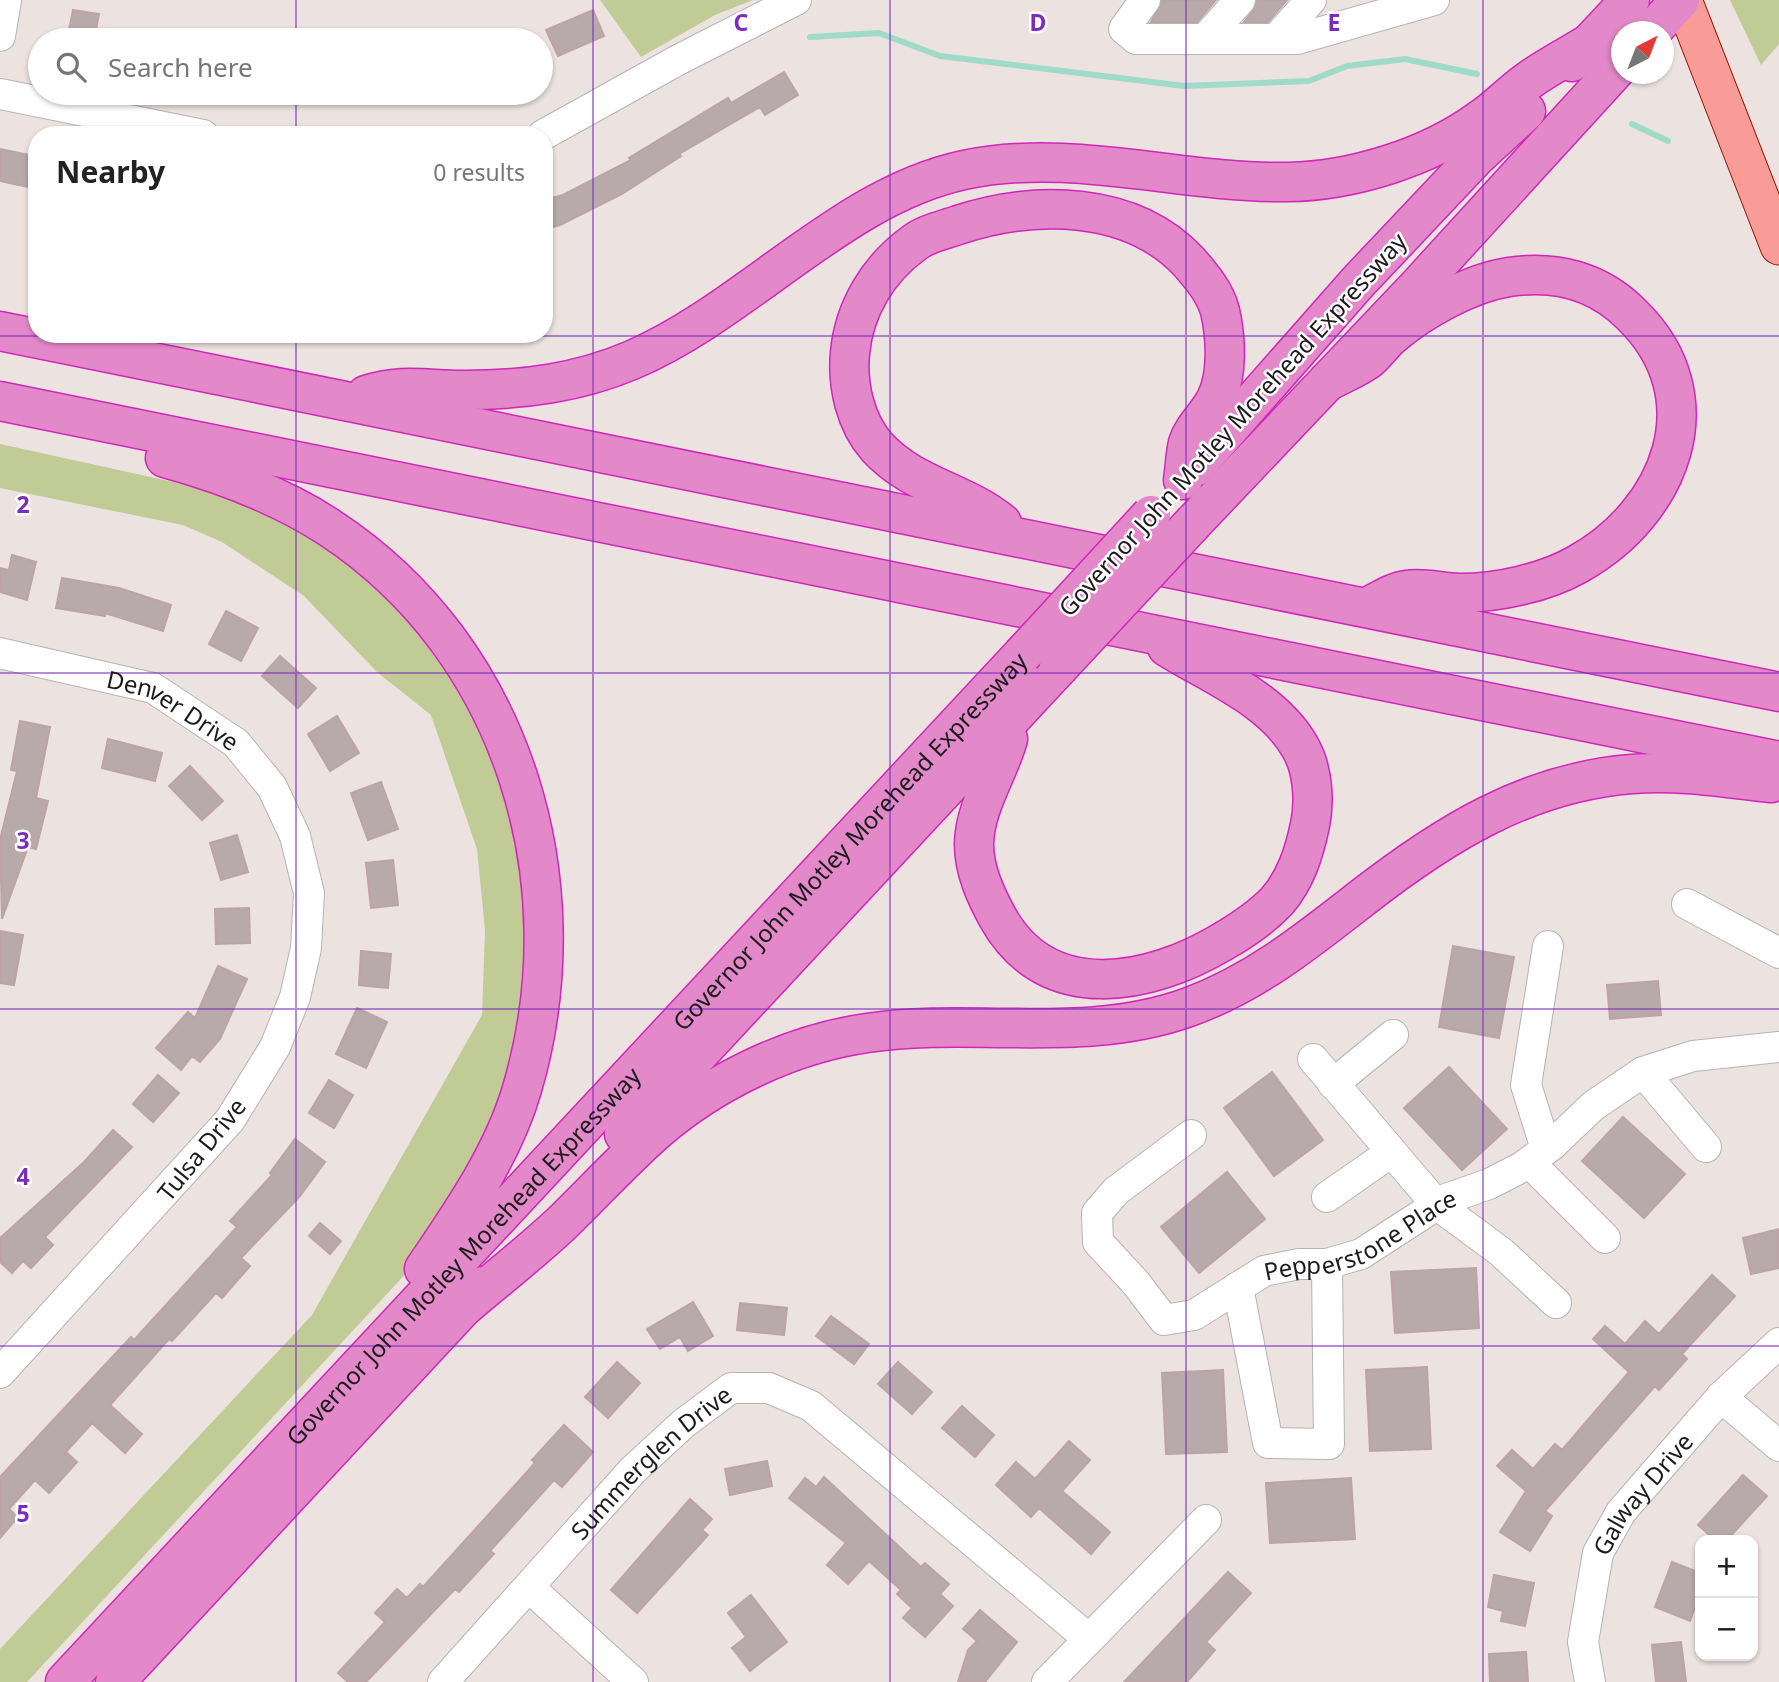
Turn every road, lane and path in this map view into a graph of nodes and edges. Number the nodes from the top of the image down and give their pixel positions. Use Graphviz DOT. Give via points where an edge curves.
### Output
graph roads {
  1 [pos="6,0"];
  2 [pos="796,0"];
  3 [pos="1144,0"];
  4 [pos="1240,0"];
  5 [pos="1311,0"];
  6 [pos="1368,0"];
  7 [pos="1434,0"];
  8 [pos="1630,0"];
  9 [pos="1682,0"];
  10 [pos="1662,21"];
  11 [pos="1344,27"];
  12 [pos="0,36"];
  13 [pos="1205,39"];
  14 [pos="1276,39"];
  15 [pos="1606,53"];
  16 [pos="0,94"];
  17 [pos="28,100"];
  18 [pos="54,105"];
  19 [pos="158,126"];
  20 [pos="553,129"];
  21 [pos="1779,246"];
  22 [pos="0,331"];
  23 [pos="28,337"];
  24 [pos="59,343"];
  25 [pos="1328,382"];
  26 [pos="0,401"];
  27 [pos="346,401"];
  28 [pos="0,419"];
  29 [pos="1183,480"];
  30 [pos="1017,535"];
  31 [pos="1366,606"];
  32 [pos="1147,634"];
  33 [pos="0,653"];
  34 [pos="1779,692"];
  35 [pos="1014,716"];
  36 [pos="1779,761"];
  37 [pos="1779,779"];
  38 [pos="295,836"];
  39 [pos="1687,904"];
  40 [pos="1548,946"];
  41 [pos="1779,953"];
  42 [pos="1393,1035"];
  43 [pos="1779,1047"];
  44 [pos="1313,1059"];
  45 [pos="1643,1072"];
  46 [pos="1333,1084"];
  47 [pos="1191,1135"];
  48 [pos="1706,1147"];
  49 [pos="1390,1153"];
  50 [pos="1537,1155"];
  51 [pos="1327,1197"];
  52 [pos="1436,1204"];
  53 [pos="1605,1238"];
  54 [pos="1327,1264"];
  55 [pos="1238,1287"];
  56 [pos="1556,1303"];
  57 [pos="466,1305"];
  58 [pos="402,1321"];
  59 [pos="1779,1343"];
  60 [pos="0,1373"];
  61 [pos="1721,1397"];
  62 [pos="1779,1446"];
  63 [pos="1206,1520"];
  64 [pos="530,1588"];
  65 [pos="1089,1639"];
  66 [pos="65,1682"];
  67 [pos="115,1682"];
  68 [pos="443,1682"];
  69 [pos="633,1682"];
  70 [pos="1048,1682"];
  71 [pos="1590,1682"];
  1 -- 12 [label="street"];
  2 -- 20 [label="street"];
  3 -- 13 [label="street" via="1126,21 1128,35 1136,39"];
  4 -- 13 [label="street"];
  5 -- 14 [label="street"];
  6 -- 11 [label="street"];
  7 -- 11 [label="street"];
  8 -- 15 [label="highway, Governor John Motley Morehead Expressway"];
  9 -- 10 [label="highway"];
  9 -- 21 [label="main road"];
  11 -- 14 [label="street" via="1297,39"];
  13 -- 14 [label="street"];
  15 -- 25 [label="highway, Governor John Motley Morehead Expressway"];
  15 -- 27 [label="highway" via="1527,82 1454,136 1348,174 1290,182 1019,162 932,178 880,201 688,332 588,377 527,388 391,387"];
  15 -- 29 [label="highway, Governor John Motley Morehead Expressway" via="1367,272"];
  16 -- 17 [label="street"];
  18 -- 19 [label="street"];
  22 -- 23 [label="highway"];
  24 -- 27 [label="highway"];
  25 -- 31 [label="highway" via="1369,358 1392,335 1437,306 1507,278 1538,275 1593,286 1620,304 1655,344 1674,390 1677,416 1668,466 1645,509 1621,535 1577,565 1546,577 1462,593 1407,590"];
  25 -- 35 [label="highway, Governor John Motley Morehead Expressway, bridge"];
  26 -- 32 [label="highway"];
  27 -- 30 [label="highway"];
  28 -- 58 [label="highway" via="211,471 331,529 405,590 438,627 506,737 530,812 541,868 545,955 540,1003 522,1090 506,1129 487,1170 420,1275"];
  29 -- 30 [label="highway" via="1188,442 1217,398 1225,372 1220,310 1206,281 1172,244 1138,224 1100,212 988,215 915,241 878,276 853,327 849,367 854,406 876,445 911,477 980,505"];
  29 -- 58 [label="highway, Governor John Motley Morehead Expressway, bridge"];
  30 -- 31 [label="highway"];
  31 -- 34 [label="highway"];
  32 -- 35 [label="highway" via="1250,696 1301,748 1311,778 1313,810 1300,866 1277,901 1247,928 1152,975 1110,981 1077,977 1043,965 1006,932 982,889 974,844 986,789 1002,760"];
  32 -- 36 [label="highway"];
  33 -- 38 [label="street, Denver Drive" via="153,688 196,714 236,743 272,787"];
  35 -- 57 [label="highway, Governor John Motley Morehead Expressway"];
  37 -- 57 [label="highway" via="1632,774 1567,784 1519,799 1415,858 1266,971 1207,1000 1143,1021 1095,1028 869,1032 792,1052 752,1068 660,1128 559,1226"];
  38 -- 60 [label="street, Tulsa Drive" via="309,893 306,948 295,997 275,1047 230,1120"];
  39 -- 41 [label="street"];
  40 -- 50 [label="street" via="1527,1085"];
  42 -- 46 [label="street"];
  43 -- 45 [label="street, Pepperstone Place" via="1693,1056"];
  44 -- 46 [label="street"];
  45 -- 48 [label="street"];
  45 -- 50 [label="street, Pepperstone Place" via="1592,1106"];
  46 -- 49 [label="street"];
  47 -- 55 [label="street, Pepperstone Place" via="1116,1191 1097,1213 1098,1241 1164,1320 1194,1315"];
  49 -- 51 [label="street"];
  49 -- 52 [label="street"];
  50 -- 52 [label="street, Pepperstone Place" via="1489,1184"];
  50 -- 53 [label="street"];
  52 -- 54 [label="street, Pepperstone Place" via="1361,1254"];
  52 -- 56 [label="street" via="1501,1252"];
  54 -- 55 [label="street, Pepperstone Place" via="1264,1271"];
  54 -- 55 [label="street" via="1329,1444 1268,1443"];
  57 -- 67 [label="highway, Governor John Motley Morehead Expressway"];
  58 -- 66 [label="highway, Governor John Motley Morehead Expressway"];
  59 -- 61 [label="street, Galway Drive"];
  61 -- 62 [label="street"];
  61 -- 71 [label="street, Galway Drive" via="1621,1512 1598,1553 1583,1642"];
  63 -- 65 [label="street"];
  64 -- 65 [label="street, Summerglen Drive" via="633,1470 683,1424 731,1388 769,1388 811,1406"];
  64 -- 68 [label="street, Summerglen Drive"];
  64 -- 69 [label="street"];
  65 -- 70 [label="street"];
}
